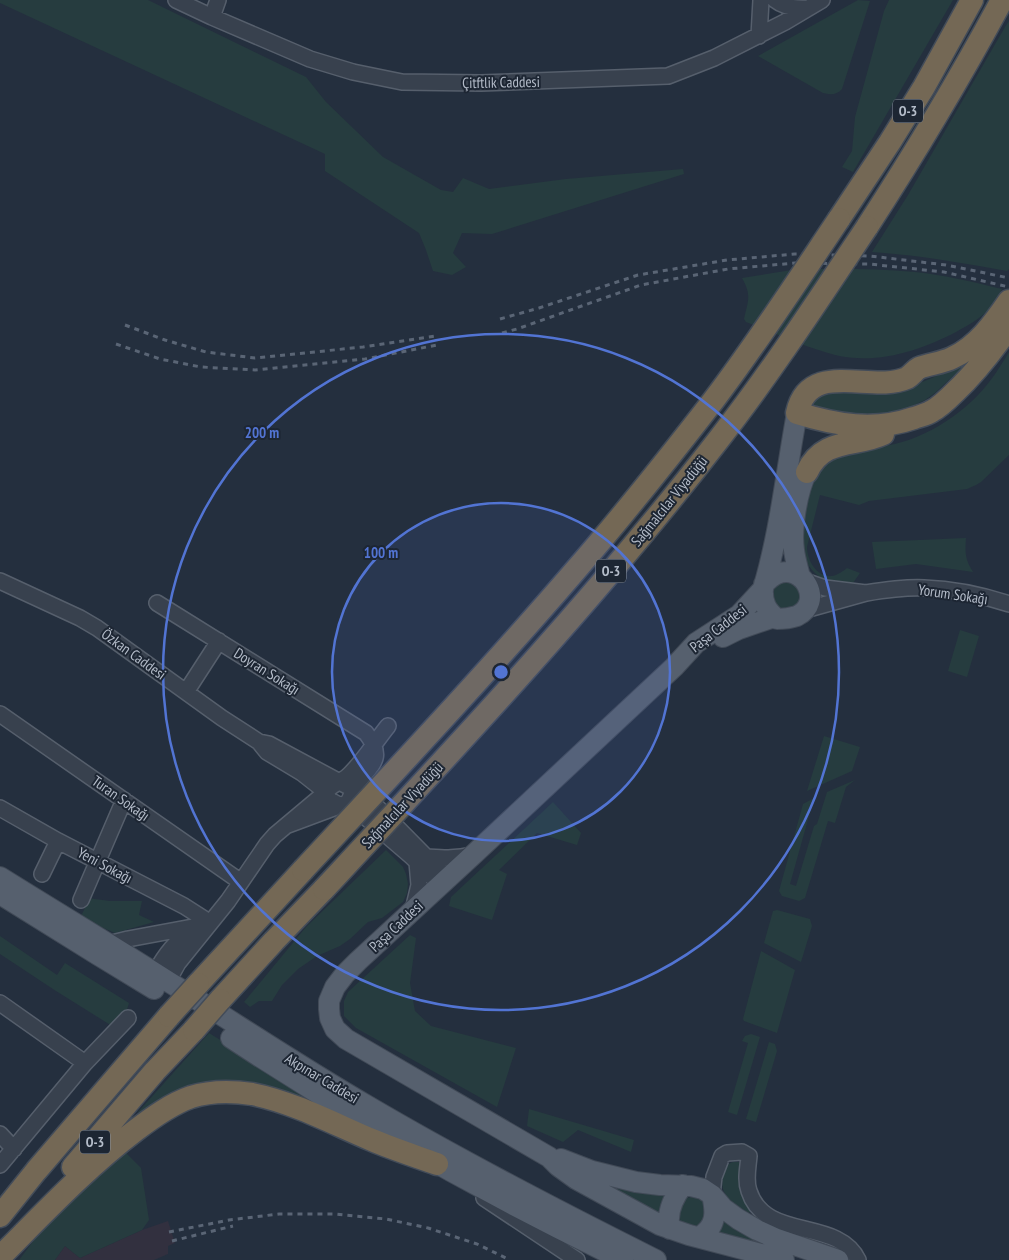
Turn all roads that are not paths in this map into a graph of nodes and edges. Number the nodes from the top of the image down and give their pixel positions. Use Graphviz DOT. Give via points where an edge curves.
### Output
graph roads {
  1 [pos="176,0"];
  2 [pos="218,0"];
  3 [pos="761,0"];
  4 [pos="775,0"];
  5 [pos="972,0"];
  6 [pos="1002,0"];
  7 [pos="815,4"];
  8 [pos="212,17"];
  9 [pos="758,36"];
  10 [pos="1009,301"];
  11 [pos="1009,327"];
  12 [pos="797,413"];
  13 [pos="898,423"];
  14 [pos="807,472"];
  15 [pos="803,579"];
  16 [pos="0,581"];
  17 [pos="764,587"];
  18 [pos="866,592"];
  19 [pos="158,602"];
  20 [pos="1009,604"];
  21 [pos="804,610"];
  22 [pos="774,617"];
  23 [pos="219,641"];
  24 [pos="674,667"];
  25 [pos="186,692"];
  26 [pos="0,714"];
  27 [pos="388,726"];
  28 [pos="259,742"];
  29 [pos="374,743"];
  30 [pos="346,786"];
  31 [pos="325,793"];
  32 [pos="124,800"];
  33 [pos="339,805"];
  34 [pos="0,808"];
  35 [pos="288,825"];
  36 [pos="58,840"];
  37 [pos="474,854"];
  38 [pos="422,859"];
  39 [pos="98,861"];
  40 [pos="42,874"];
  41 [pos="0,877"];
  42 [pos="444,881"];
  43 [pos="241,882"];
  44 [pos="0,894"];
  45 [pos="81,900"];
  46 [pos="413,910"];
  47 [pos="204,924"];
  48 [pos="108,944"];
  49 [pos="158,981"];
  50 [pos="0,1003"];
  51 [pos="128,1018"];
  52 [pos="85,1063"];
  53 [pos="0,1134"];
  54 [pos="14,1149"];
  55 [pos="549,1157"];
  56 [pos="437,1164"];
  57 [pos="0,1165"];
  58 [pos="683,1185"];
  59 [pos="712,1195"];
  60 [pos="0,1216"];
  61 [pos="577,1229"];
  62 [pos="670,1229"];
  63 [pos="700,1237"];
  64 [pos="850,1257"];
  65 [pos="0,1258"];
  66 [pos="577,1260"];
  67 [pos="623,1260"];
  68 [pos="656,1260"];
  69 [pos="784,1260"];
  1 -- 8 [label="street, Çitftlik Caddesi"];
  2 -- 8 [label="street"];
  3 -- 9 [label="street"];
  4 -- 7 [label="street" via="800,9"];
  5 -- 60 [label="highway, Sağmalcılar Viyadüğü / O-3, bridge" via="924,87 839,219 773,318 668,458 509,646 169,1016"];
  6 -- 65 [label="highway, Sağmalcılar Viyadüğü / O-3, bridge" via="927,132 867,227 726,430 642,535 490,710 154,1071"];
  7 -- 9 [label="street, Çitftlik Caddesi"];
  8 -- 9 [label="street, Çitftlik Caddesi" via="310,59 402,82 481,83 668,76"];
  10 -- 12 [label="highway" via="988,329 953,358 918,369 908,377 892,382 840,381 814,386 805,393"];
  11 -- 13 [label="highway" via="974,373 947,400 931,412"];
  12 -- 13 [label="highway" via="858,426"];
  12 -- 17 [label="main road"];
  13 -- 14 [label="highway" via="876,437 827,450"];
  14 -- 15 [label="main road" via="793,532 794,554"];
  15 -- 17 [label="main road" via="795,574 779,573"];
  15 -- 18 [label="street, Yorum Sokağı" via="825,588"];
  15 -- 21 [label="main road" via="810,589 809,602"];
  16 -- 25 [label="street, Özkan Caddesi" via="84,620"];
  17 -- 22 [label="main road" via="764,604"];
  17 -- 24 [label="main road, Paşa Caddesi" via="739,615 696,643"];
  18 -- 20 [label="street, Yorum Sokağı" via="925,588 959,591"];
  18 -- 21 [label="street, Yorum Sokağı"];
  19 -- 23 [label="street, Doyran Sokağı"];
  21 -- 22 [label="main road" via="797,616"];
  22 -- 24 [label="main road, Paşa Caddesi" via="732,632"];
  23 -- 25 [label="street"];
  23 -- 29 [label="street, Doyran Sokağı" via="366,732"];
  24 -- 37 [label="main road, Paşa Caddesi"];
  25 -- 28 [label="street, Özkan Caddesi"];
  26 -- 32 [label="street, Turan Sokağı"];
  27 -- 29 [label="street"];
  28 -- 30 [label="street, Özkan Caddesi" via="270,744"];
  28 -- 31 [label="street, Özkan Caddesi" via="267,752 302,773"];
  29 -- 30 [label="street" via="376,756 372,763"];
  30 -- 31 [label="street" via="331,786"];
  30 -- 33 [label="street" via="350,800"];
  30 -- 38 [label="street, Özkan Caddesi" via="376,806"];
  31 -- 33 [label="street, Özkan Caddesi"];
  31 -- 35 [label="street"];
  32 -- 39 [label="street"];
  32 -- 43 [label="street, Turan Sokağı"];
  33 -- 35 [label="street"];
  33 -- 38 [label="street, Özkan Caddesi" via="363,815"];
  34 -- 36 [label="street, Yeni Sokağı"];
  35 -- 43 [label="street" via="267,844"];
  36 -- 39 [label="street, Yeni Sokağı"];
  36 -- 40 [label="street"];
  37 -- 38 [label="street" via="449,859"];
  37 -- 42 [label="main road, Paşa Caddesi"];
  38 -- 42 [label="street"];
  38 -- 46 [label="street"];
  39 -- 45 [label="street"];
  39 -- 47 [label="street, Yeni Sokağı" via="184,906"];
  41 -- 48 [label="main road, Akpınar Caddesi"];
  42 -- 46 [label="main road, Paşa Caddesi"];
  43 -- 47 [label="street"];
  44 -- 49 [label="main road, Akpınar Caddesi" via="98,955"];
  46 -- 55 [label="main road, Paşa Caddesi" via="334,987 329,1009 335,1029 358,1047"];
  47 -- 48 [label="street"];
  47 -- 49 [label="street" via="178,963"];
  48 -- 49 [label="main road, Akpınar Caddesi"];
  49 -- 56 [label="main road, Akpınar Caddesi" via="226,1034 295,1080"];
  49 -- 61 [label="main road, Akpınar Caddesi"];
  50 -- 52 [label="street"];
  51 -- 52 [label="street"];
  52 -- 54 [label="street"];
  53 -- 54 [label="street"];
  54 -- 57 [label="street"];
  55 -- 58 [label="main road, Paşa Caddesi" via="611,1177 660,1185"];
  55 -- 62 [label="main road, Paşa Caddesi" via="576,1179"];
  56 -- 61 [label="main road, Akpınar Caddesi" via="488,1192"];
  56 -- 65 [label="highway" via="271,1099 231,1092 191,1097 152,1118 103,1156"];
  56 -- 66 [label="street"];
  58 -- 59 [label="main road" via="703,1189"];
  58 -- 62 [label="main road" via="675,1195 669,1215"];
  59 -- 63 [label="main road" via="715,1216 706,1233"];
  59 -- 64 [label="main road" via="738,1219 777,1239"];
  59 -- 64 [label="street" via="714,1177 722,1156 742,1152 749,1156 749,1191 760,1211 789,1225 840,1240 850,1248"];
  61 -- 67 [label="main road, Akpınar Caddesi"];
  61 -- 68 [label="main road, Akpınar Caddesi"];
  62 -- 63 [label="main road"];
  63 -- 69 [label="main road"];
}
